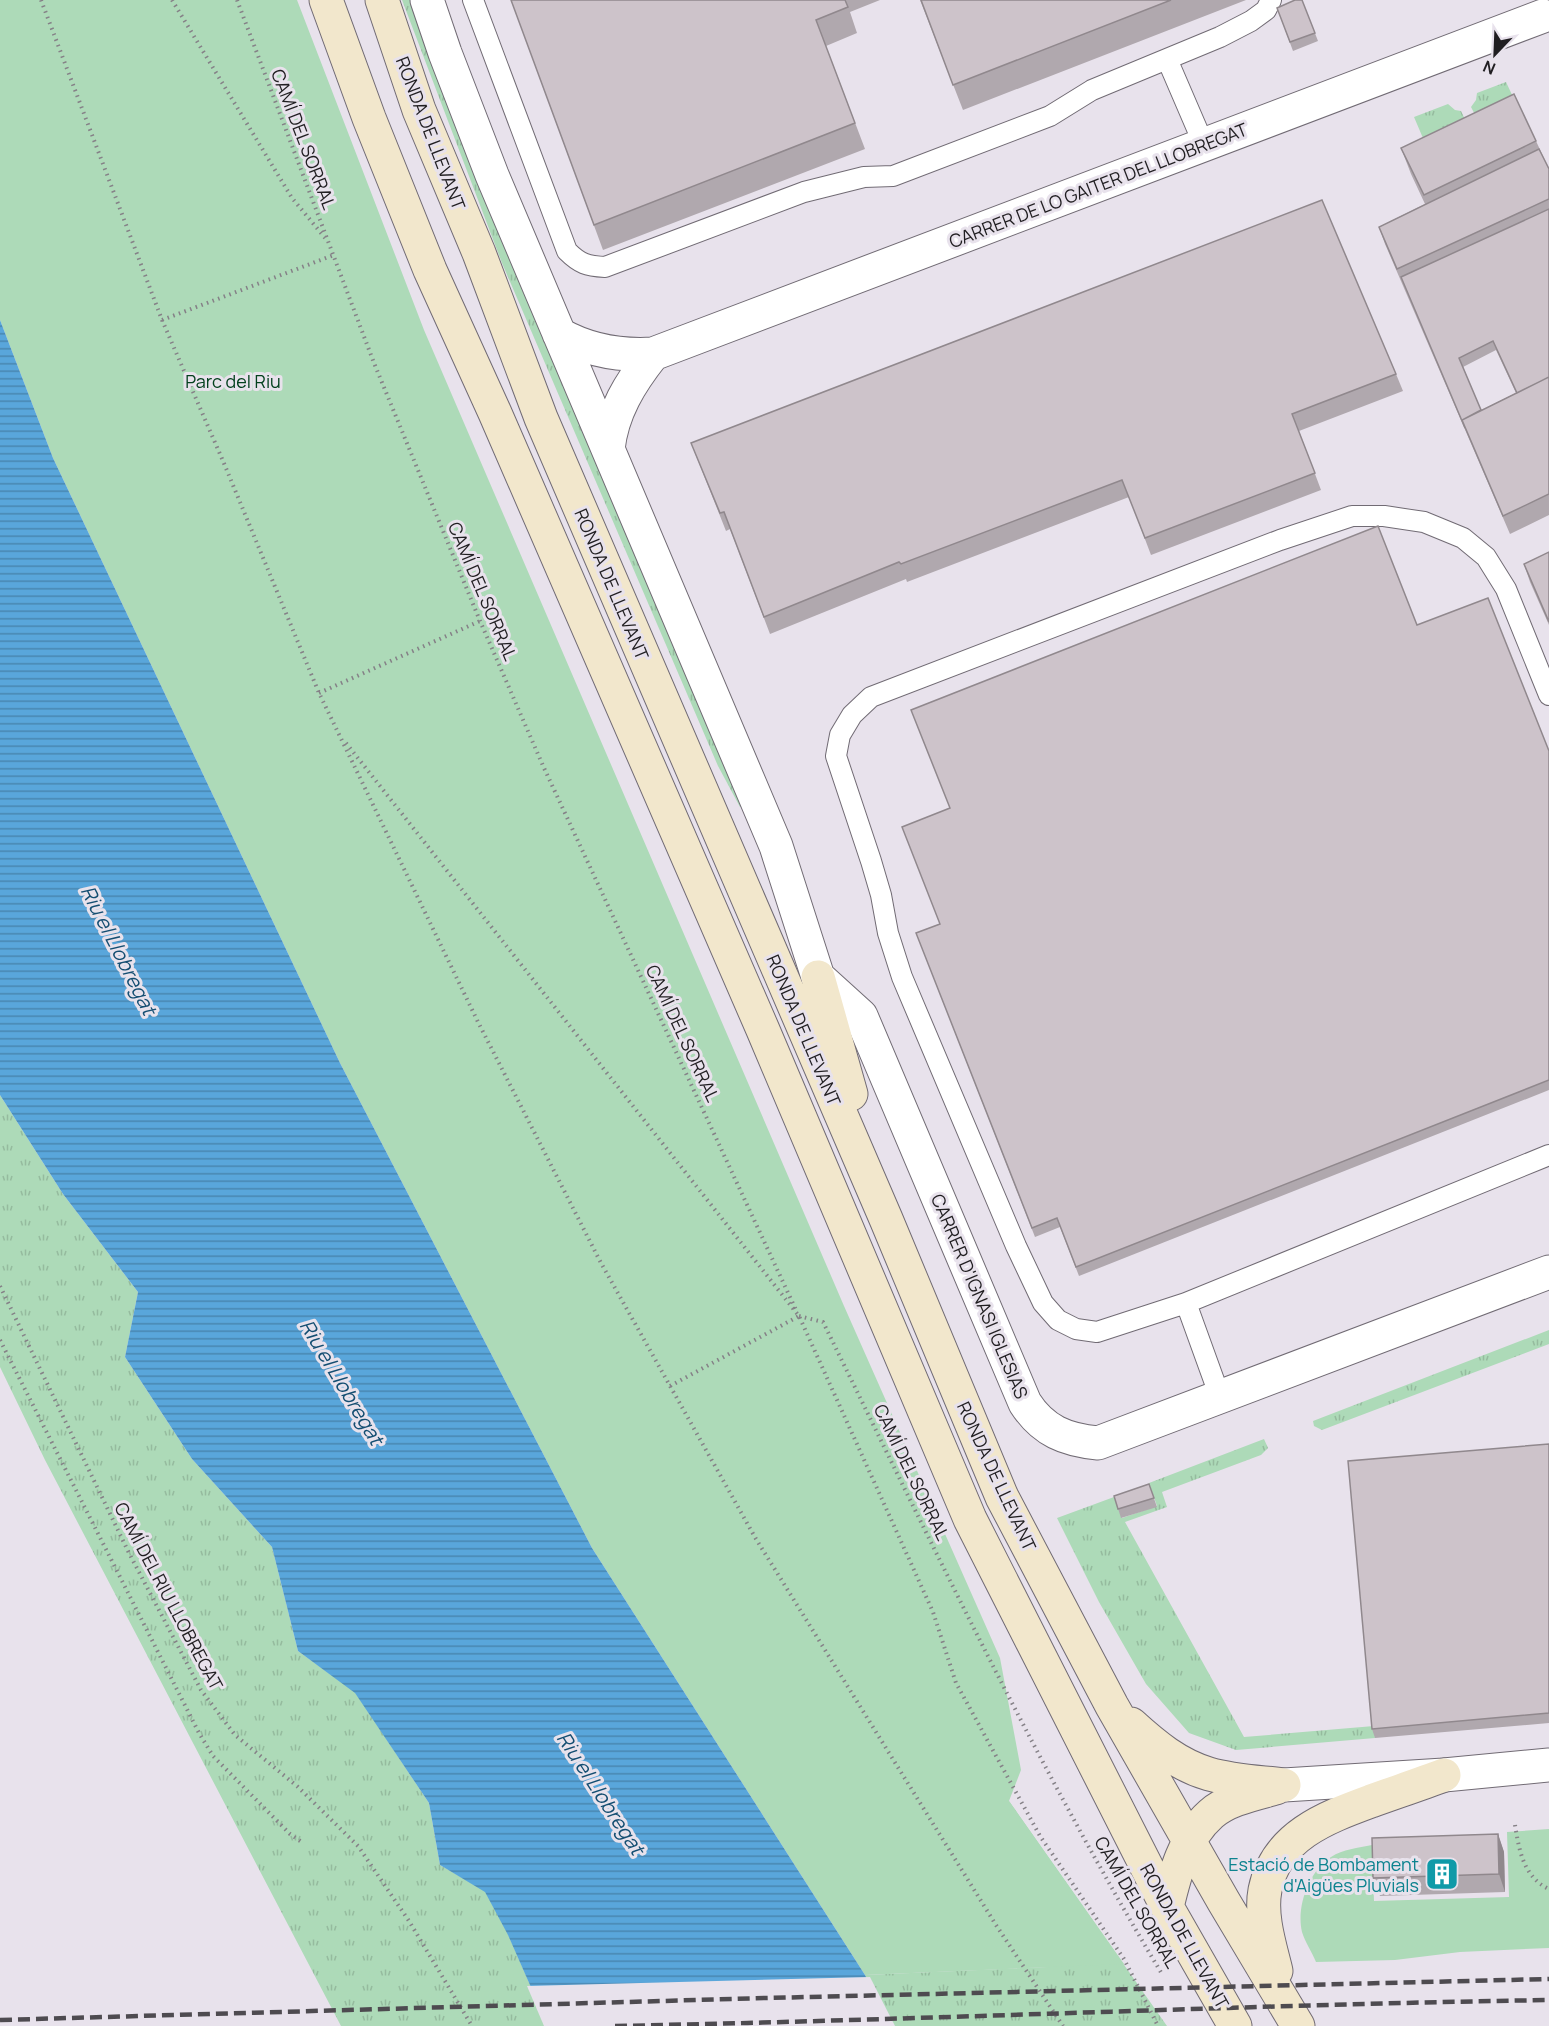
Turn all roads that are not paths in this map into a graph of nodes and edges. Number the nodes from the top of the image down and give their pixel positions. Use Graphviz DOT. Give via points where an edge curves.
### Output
graph roads {
  1 [pos="326,0"];
  2 [pos="382,0"];
  3 [pos="427,0"];
  4 [pos="473,0"];
  5 [pos="1271,0"];
  6 [pos="1544,15"];
  7 [pos="1167,59"];
  8 [pos="1204,145"];
  9 [pos="559,333"];
  10 [pos="653,354"];
  11 [pos="608,449"];
  12 [pos="1549,694"];
  13 [pos="818,977"];
  14 [pos="1549,1155"];
  15 [pos="886,1220"];
  16 [pos="1549,1272"];
  17 [pos="1186,1303"];
  18 [pos="1220,1397"];
  19 [pos="1112,1706"];
  20 [pos="1549,1766"];
  21 [pos="1444,1775"];
  22 [pos="1284,1785"];
  23 [pos="1189,1840"];
  24 [pos="1167,1907"];
  25 [pos="1291,2014"];
  26 [pos="1235,2026"];
  1 -- 24 [label="main road, RONDA DE LLEVANT" via="430,270 763,1030 970,1519"];
  2 -- 15 [label="main road, RONDA DE LLEVANT" via="419,110 479,253 541,418"];
  3 -- 9 [label="street, RONDA DE LLEVANT" via="492,175"];
  4 -- 7 [label="lane" via="567,251 578,262 591,266 605,267 804,192 864,177 893,176 938,160 1050,116 1092,90"];
  5 -- 7 [label="lane" via="1266,10 1251,21"];
  6 -- 8 [label="street, CARRER DE LO GAITER DEL LLOBREGAT"];
  7 -- 8 [label="lane"];
  8 -- 10 [label="street, CARRER DE LO GAITER DEL LLOBREGAT"];
  9 -- 10 [label="street, CARRER DE LO GAITER DEL LLOBREGAT" via="600,350"];
  9 -- 11 [label="street, RONDA DE LLEVANT"];
  10 -- 11 [label="street" via="636,376 612,421"];
  11 -- 13 [label="street, RONDA DE LLEVANT" via="777,846"];
  12 -- 17 [label="lane" via="1506,589 1486,557 1463,538 1424,522 1352,516 900,685 872,697 852,715 840,735 836,756 871,861 902,977 1043,1303 1058,1320 1076,1329 1097,1332"];
  13 -- 15 [label="main road"];
  13 -- 18 [label="street, CARRER D'IGNASI IGLESIAS" via="861,1016 1033,1415 1062,1437 1098,1443"];
  14 -- 17 [label="lane"];
  15 -- 19 [label="main road, RONDA DE LLEVANT" via="1002,1497"];
  16 -- 18 [label="street, CARRER D'IGNASI IGLESIAS"];
  17 -- 18 [label="lane"];
  19 -- 22 [label="main road" via="1152,1744 1179,1762 1209,1774"];
  19 -- 23 [label="main road, RONDA DE LLEVANT"];
  20 -- 21 [label="street"];
  21 -- 22 [label="street"];
  21 -- 25 [label="main road" via="1332,1815 1310,1826 1283,1850 1272,1869 1264,1905 1266,1926"];
  22 -- 23 [label="main road" via="1228,1804 1211,1814"];
  23 -- 24 [label="main road" via="1175,1873"];
  23 -- 25 [label="main road, RONDA DE LLEVANT"];
  24 -- 26 [label="main road, RONDA DE LLEVANT"];
}
